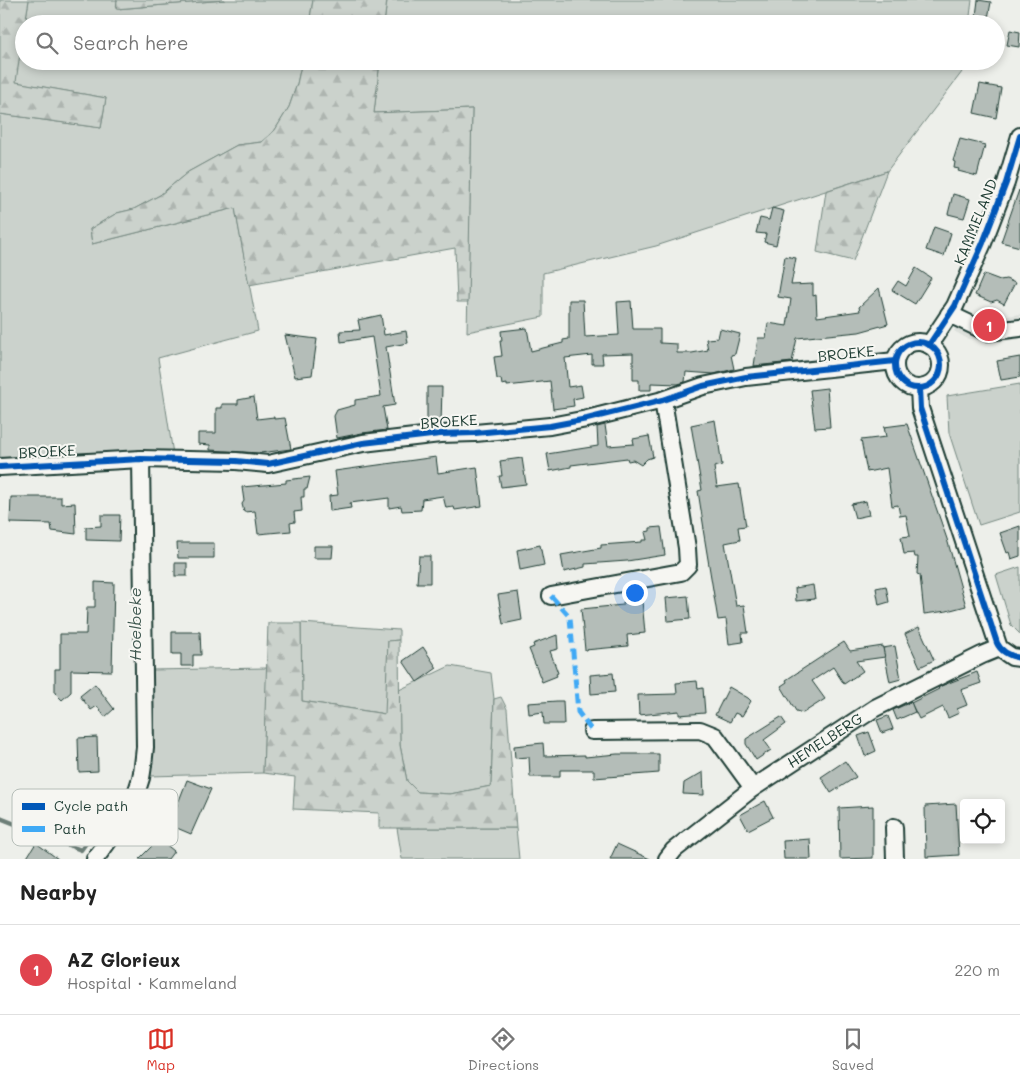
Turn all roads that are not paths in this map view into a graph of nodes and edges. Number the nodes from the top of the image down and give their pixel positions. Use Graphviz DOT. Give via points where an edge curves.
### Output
graph roads {
  1 [pos="1020,136"];
  2 [pos="949,314"];
  3 [pos="1020,328"];
  4 [pos="929,345"];
  5 [pos="895,361"];
  6 [pos="919,388"];
  7 [pos="663,400"];
  8 [pos="141,459"];
  9 [pos="0,467"];
  10 [pos="551,596"];
  11 [pos="997,642"];
  12 [pos="1020,658"];
  13 [pos="592,731"];
  14 [pos="753,788"];
  15 [pos="137,789"];
  16 [pos="894,826"];
  17 [pos="105,846"];
  18 [pos="95,859"];
  19 [pos="667,859"];
  20 [pos="895,859"];
  1 -- 2 [label="street, KAMMELAND" via="983,243"];
  2 -- 3 [label="street" via="988,332"];
  2 -- 4 [label="street, KAMMELAND"];
  4 -- 5 [label="street, BROEKE" via="918,342 906,345"];
  4 -- 6 [label="street" via="940,356 941,372 931,384"];
  5 -- 6 [label="street, BROEKE" via="895,370 901,381"];
  5 -- 7 [label="street, BROEKE" via="746,377 703,386"];
  6 -- 11 [label="street" via="920,408"];
  7 -- 8 [label="street, BROEKE" via="550,426 363,443 268,464"];
  7 -- 10 [label="street" via="688,565 680,572"];
  8 -- 9 [label="street, BROEKE"];
  8 -- 15 [label="street" via="145,747"];
  11 -- 12 [label="street" via="1012,657"];
  11 -- 14 [label="street, HEMELBERG" via="982,656 875,708"];
  13 -- 14 [label="street" via="700,730 715,736"];
  14 -- 19 [label="street, HEMELBERG"];
  16 -- 20 [label="street"];
  17 -- 18 [label="street"];
}
